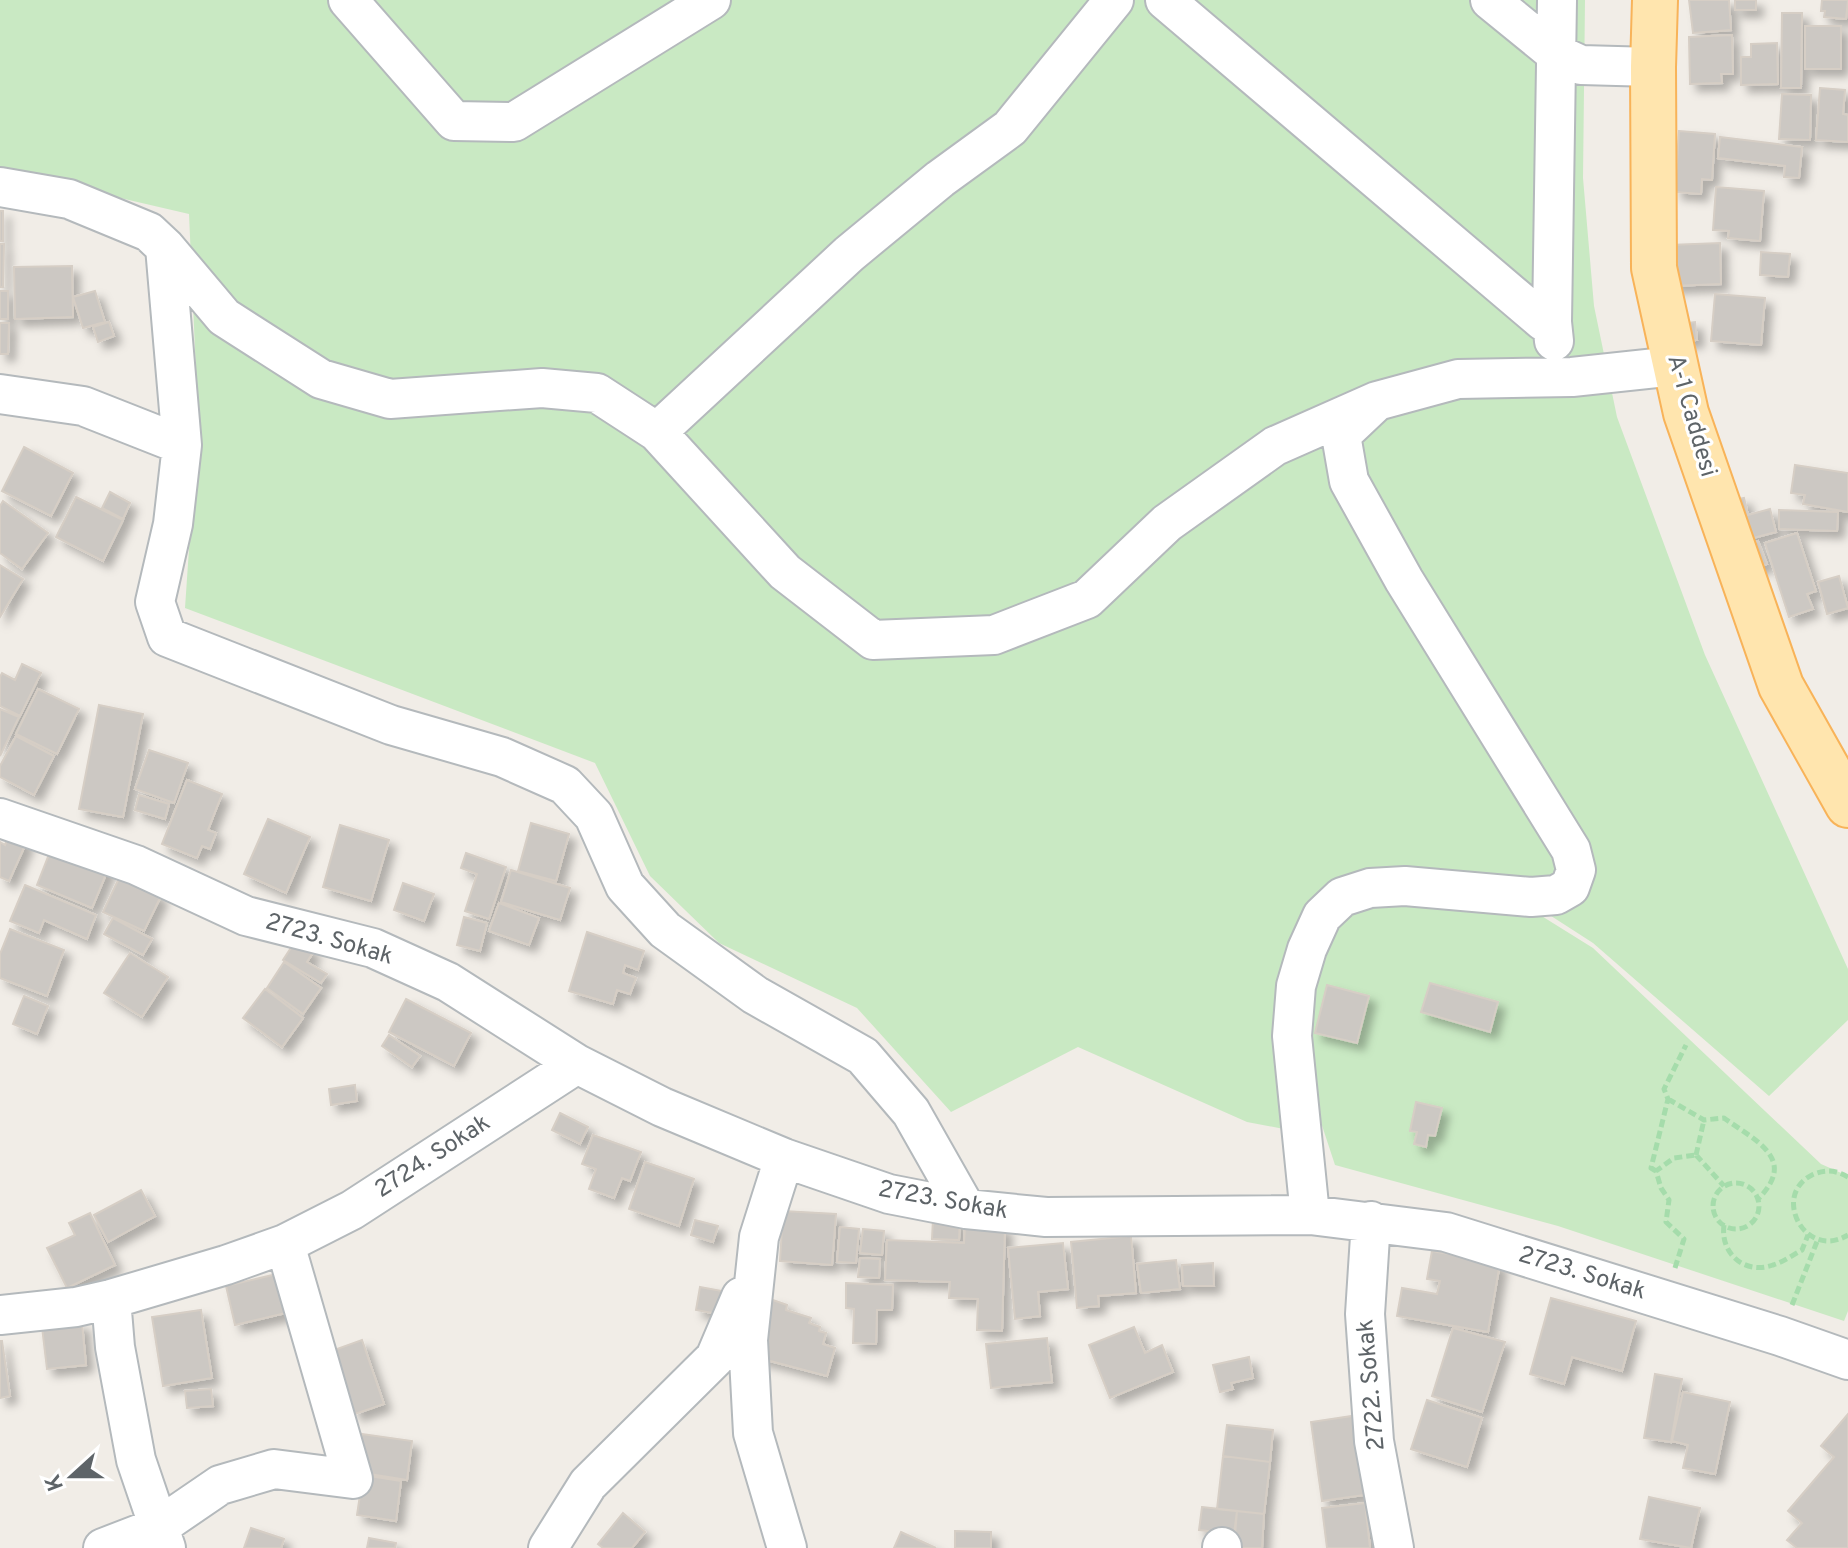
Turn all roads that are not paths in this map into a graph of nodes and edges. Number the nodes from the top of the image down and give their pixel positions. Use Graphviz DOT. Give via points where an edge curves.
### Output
graph roads {
  1 [pos="348,0"];
  2 [pos="711,0"];
  3 [pos="1114,0"];
  4 [pos="1165,0"];
  5 [pos="1490,0"];
  6 [pos="1557,0"];
  7 [pos="1655,0"];
  8 [pos="1555,53"];
  9 [pos="1653,67"];
  10 [pos="0,187"];
  11 [pos="165,247"];
  12 [pos="1552,322"];
  13 [pos="1675,366"];
  14 [pos="1559,377"];
  15 [pos="0,394"];
  16 [pos="1377,401"];
  17 [pos="657,432"];
  18 [pos="182,445"];
  19 [pos="1848,805"];
  20 [pos="0,818"];
  21 [pos="577,1064"];
  22 [pos="784,1158"];
  23 [pos="966,1209"];
  24 [pos="1310,1215"];
  25 [pos="1371,1221"];
  26 [pos="285,1244"];
  27 [pos="758,1257"];
  28 [pos="111,1299"];
  29 [pos="0,1315"];
  30 [pos="1848,1360"];
  31 [pos="163,1537"];
  32 [pos="103,1548"];
  33 [pos="548,1548"];
  34 [pos="787,1548"];
  35 [pos="1394,1548"];
  1 -- 2 [label="street" via="454,121 514,122"];
  3 -- 17 [label="street" via="1010,128 849,254"];
  4 -- 12 [label="street" via="1543,321"];
  5 -- 8 [label="street"];
  6 -- 8 [label="street"];
  7 -- 9 [label="main road, A-1 Caddesi"];
  8 -- 9 [label="street" via="1581,65"];
  8 -- 12 [label="street"];
  9 -- 13 [label="main road, A-1 Caddesi" via="1654,268"];
  10 -- 11 [label="street" via="69,199 149,232"];
  11 -- 17 [label="street" via="224,317 321,379 390,399 542,388 597,393"];
  11 -- 18 [label="street"];
  12 -- 14 [label="street"];
  13 -- 14 [label="street"];
  13 -- 19 [label="main road, A-1 Caddesi" via="1686,413 1781,686"];
  14 -- 16 [label="street" via="1458,379"];
  15 -- 18 [label="street" via="83,406"];
  16 -- 17 [label="street" via="1275,446 1167,523 1087,599 994,635 873,640 785,572"];
  16 -- 24 [label="street" via="1341,435 1349,481 1571,850 1576,870 1570,887 1556,895 1370,888 1342,897 1322,916 1296,986 1292,1036"];
  18 -- 23 [label="street" via="173,524 155,602 167,637 391,725 502,757 565,785 594,816 625,886 665,930 755,995 863,1056 911,1112"];
  20 -- 21 [label="street, 2723. Sokak" via="136,865 246,916 373,948 448,982"];
  21 -- 22 [label="street, 2723. Sokak" via="662,1107"];
  21 -- 26 [label="street, 2724. Sokak" via="352,1210"];
  22 -- 23 [label="street, 2723. Sokak" via="889,1194"];
  22 -- 27 [label="street" via="759,1237"];
  23 -- 24 [label="street, 2723. Sokak" via="1046,1217"];
  24 -- 25 [label="street, 2723. Sokak"];
  25 -- 30 [label="street, 2723. Sokak" via="1446,1232"];
  25 -- 35 [label="street, 2722. Sokak" via="1365,1314 1374,1441"];
  26 -- 28 [label="street, 2724. Sokak"];
  26 -- 31 [label="street" via="353,1479 274,1469 220,1485"];
  27 -- 33 [label="street" via="715,1358 588,1484"];
  27 -- 34 [label="street" via="748,1340 753,1433"];
  28 -- 29 [label="street, 2724. Sokak"];
  28 -- 31 [label="street" via="136,1460"];
  31 -- 32 [label="street"];
}
